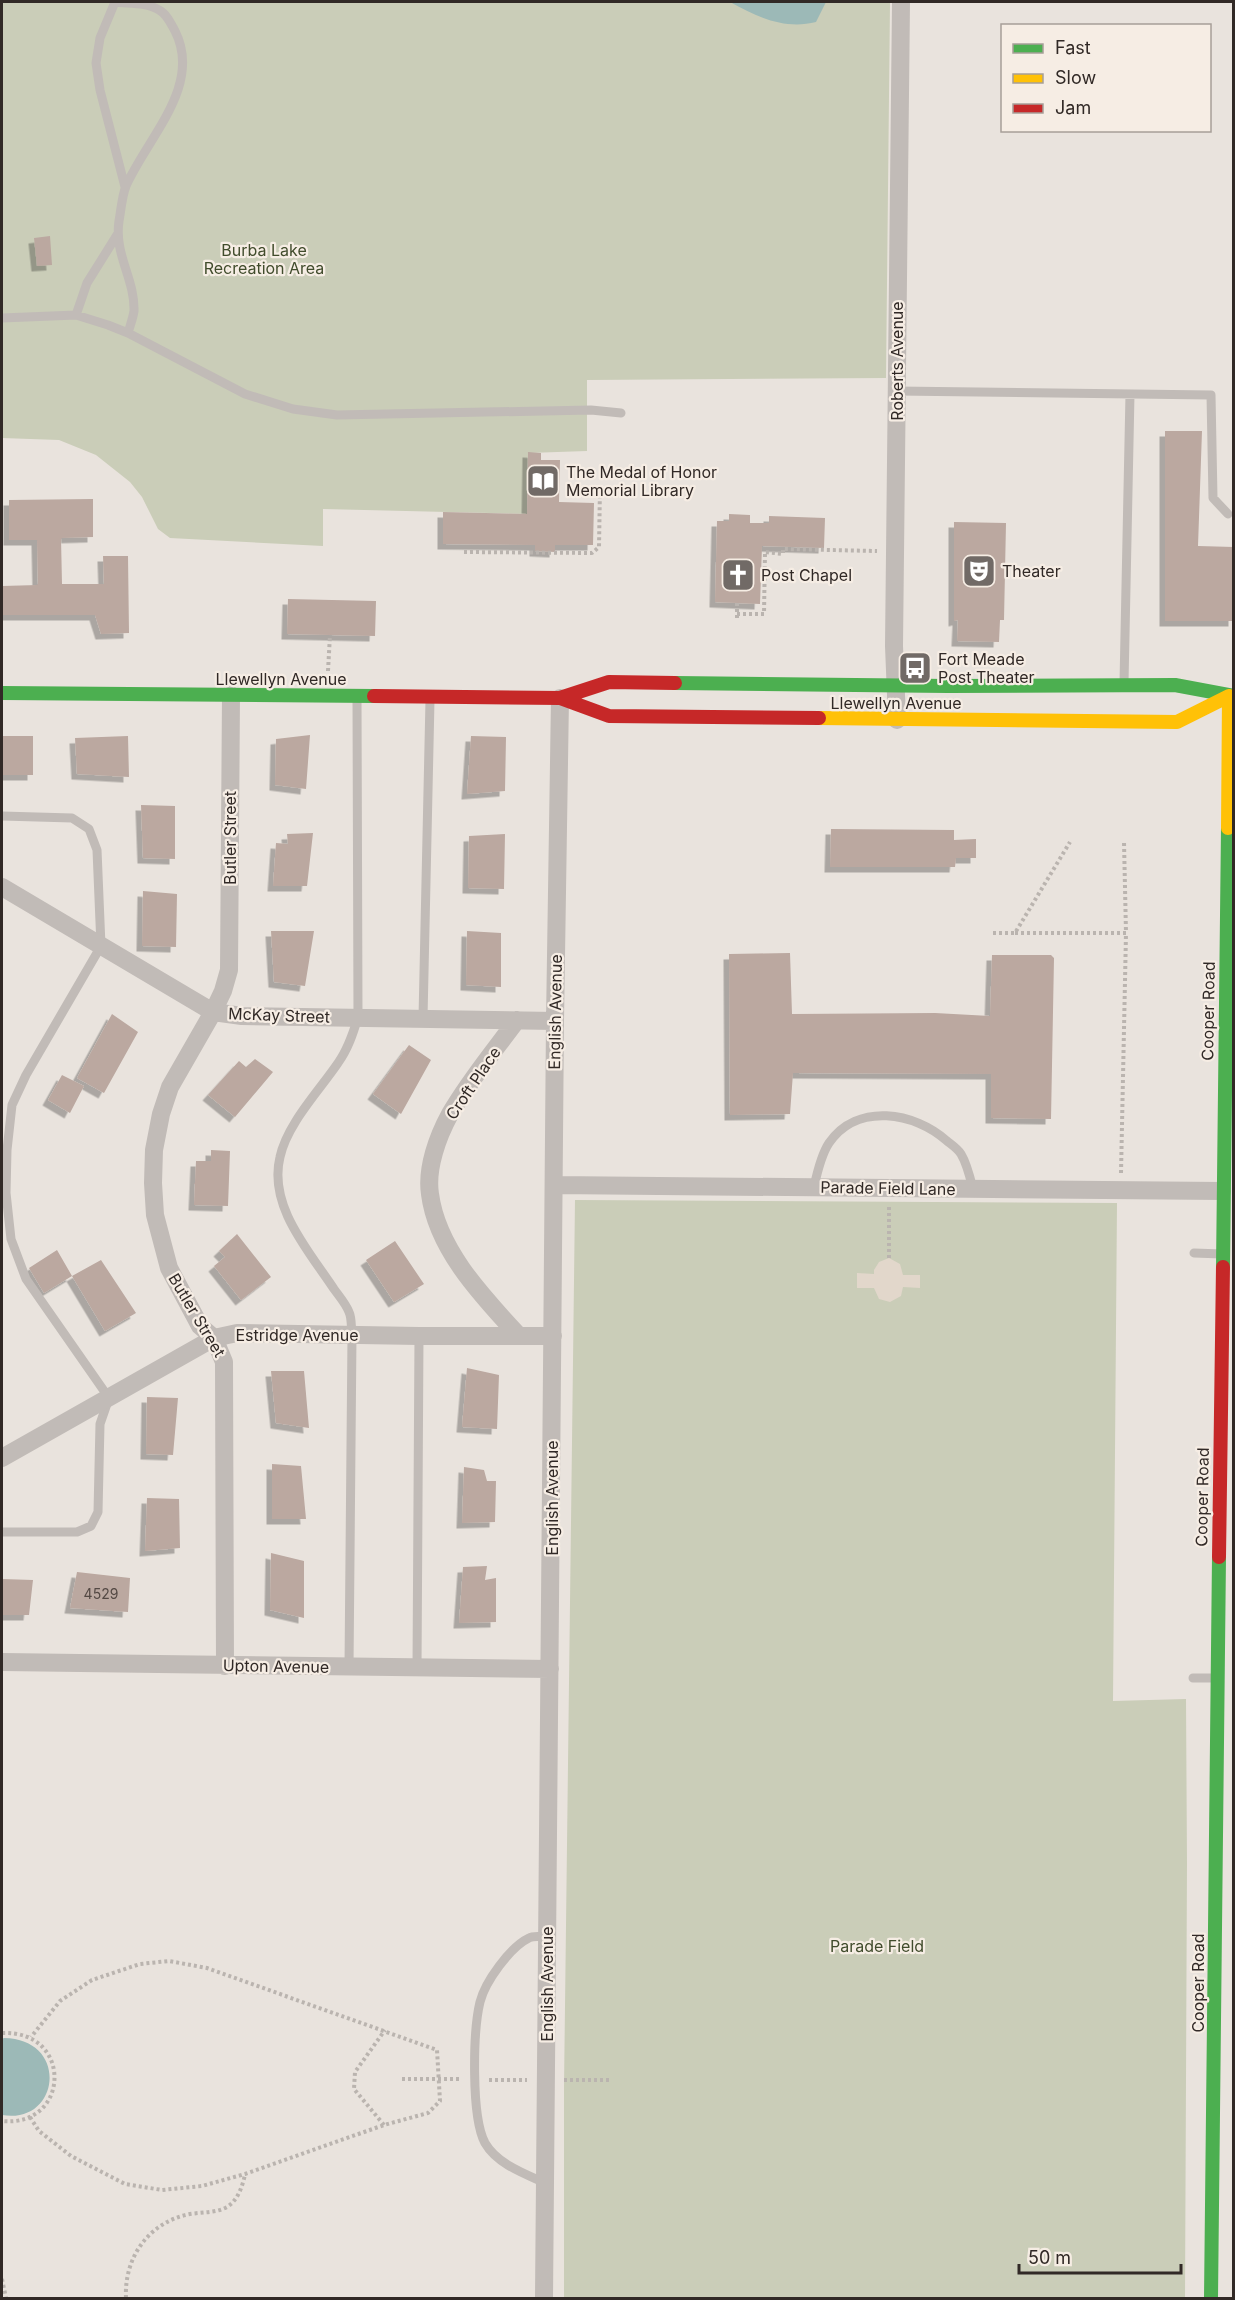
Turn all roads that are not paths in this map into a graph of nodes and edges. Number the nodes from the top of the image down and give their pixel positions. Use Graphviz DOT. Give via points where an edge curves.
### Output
graph roads {
  1 [pos="114,2"];
  2 [pos="901,2"];
  3 [pos="125,187"];
  4 [pos="117,235"];
  5 [pos="76,315"];
  6 [pos="2,318"];
  7 [pos="129,333"];
  8 [pos="897,391"];
  9 [pos="1130,394"];
  10 [pos="621,413"];
  11 [pos="1228,514"];
  12 [pos="896,685"];
  13 [pos="1124,685"];
  14 [pos="2,693"];
  15 [pos="231,695"];
  16 [pos="357,696"];
  17 [pos="430,696"];
  18 [pos="1231,696"];
  19 [pos="560,698"];
  20 [pos="897,720"];
  21 [pos="2,816"];
  22 [pos="2,887"];
  23 [pos="101,946"];
  24 [pos="213,1012"];
  25 [pos="358,1017"];
  26 [pos="423,1018"];
  27 [pos="517,1020"];
  28 [pos="555,1021"];
  29 [pos="554,1185"];
  30 [pos="813,1187"];
  31 [pos="973,1189"];
  32 [pos="1222,1191"];
  33 [pos="1194,1253"];
  34 [pos="1222,1254"];
  35 [pos="352,1335"];
  36 [pos="418,1336"];
  37 [pos="519,1336"];
  38 [pos="553,1336"];
  39 [pos="214,1338"];
  40 [pos="109,1398"];
  41 [pos="2,1458"];
  42 [pos="2,1532"];
  43 [pos="2,1662"];
  44 [pos="225,1666"];
  45 [pos="349,1667"];
  46 [pos="417,1668"];
  47 [pos="550,1670"];
  48 [pos="1193,1678"];
  49 [pos="1225,1678"];
  50 [pos="548,1937"];
  51 [pos="545,2183"];
  52 [pos="544,2298"];
  53 [pos="1212,2298"];
  1 -- 3 [label="lane" via="100,38 96,63"];
  1 -- 3 [label="lane" via="160,10 170,20 184,61 173,103"];
  2 -- 8 [label="street, Roberts Avenue"];
  3 -- 4 [label="lane"];
  4 -- 5 [label="lane" via="87,283"];
  4 -- 7 [label="lane" via="134,311"];
  5 -- 6 [label="lane"];
  5 -- 7 [label="lane"];
  7 -- 10 [label="lane" via="245,394 293,409 338,416"];
  8 -- 9 [label="lane"];
  8 -- 12 [label="street, Roberts Avenue"];
  9 -- 11 [label="lane" via="1211,394 1213,498"];
  9 -- 13 [label="lane"];
  12 -- 13 [label="street, Llewellyn Avenue"];
  12 -- 19 [label="street, Llewellyn Avenue" via="609,682"];
  12 -- 20 [label="street, Roberts Avenue"];
  13 -- 18 [label="street, Llewellyn Avenue" via="1175,685"];
  14 -- 15 [label="street, Llewellyn Avenue"];
  15 -- 16 [label="street, Llewellyn Avenue"];
  15 -- 24 [label="street, Butler Street" via="229,970"];
  16 -- 17 [label="street, Llewellyn Avenue"];
  16 -- 25 [label="lane"];
  17 -- 19 [label="street, Llewellyn Avenue"];
  17 -- 26 [label="lane"];
  18 -- 20 [label="street, Llewellyn Avenue" via="1177,722"];
  18 -- 32 [label="street, Cooper Road"];
  19 -- 20 [label="street, Llewellyn Avenue" via="609,716"];
  19 -- 28 [label="street, English Avenue"];
  21 -- 23 [label="lane" via="72,818 89,830 97,850"];
  22 -- 23 [label="street, McKay Street"];
  23 -- 24 [label="street, McKay Street"];
  23 -- 40 [label="lane" via="12,1105 6,1193 11,1239 26,1279"];
  24 -- 25 [label="street, McKay Street"];
  24 -- 39 [label="street, Butler Street" via="170,1087 154,1150 153,1183 155,1215 169,1268 200,1326"];
  25 -- 26 [label="street, McKay Street"];
  25 -- 35 [label="lane" via="339,1062 288,1136 280,1156 279,1175 280,1195 292,1226 350,1313"];
  26 -- 27 [label="street, McKay Street"];
  27 -- 28 [label="street, McKay Street"];
  27 -- 37 [label="street, Croft Place" via="449,1116 432,1161 429,1192 436,1219 464,1271"];
  28 -- 29 [label="street, English Avenue"];
  29 -- 30 [label="street, Parade Field Lane"];
  29 -- 38 [label="street, English Avenue"];
  30 -- 31 [label="street, Parade Field Lane"];
  30 -- 31 [label="lane" via="829,1144 842,1130 864,1119 892,1115 919,1122 960,1152"];
  31 -- 32 [label="street, Parade Field Lane"];
  32 -- 34 [label="street, Cooper Road"];
  33 -- 34 [label="lane"];
  34 -- 49 [label="street, Cooper Road"];
  35 -- 36 [label="street, Estridge Avenue"];
  35 -- 39 [label="street, Estridge Avenue" via="237,1333"];
  35 -- 45 [label="lane"];
  36 -- 37 [label="street, Estridge Avenue"];
  36 -- 46 [label="lane"];
  37 -- 38 [label="street, Estridge Avenue"];
  38 -- 47 [label="street, English Avenue"];
  39 -- 40 [label="street, Estridge Avenue"];
  39 -- 44 [label="street, Butler Street" via="224,1362"];
  40 -- 41 [label="street, Estridge Avenue"];
  40 -- 42 [label="lane" via="100,1424 98,1512 91,1526 77,1532"];
  43 -- 44 [label="street, Upton Avenue"];
  44 -- 45 [label="street, Upton Avenue"];
  45 -- 46 [label="street, Upton Avenue"];
  46 -- 47 [label="street, Upton Avenue"];
  47 -- 50 [label="street, English Avenue"];
  48 -- 49 [label="lane"];
  49 -- 53 [label="street, Cooper Road"];
  50 -- 51 [label="street, English Avenue"];
  50 -- 51 [label="lane" via="531,1936 516,1948 486,1987 477,2025 476,2079 477,2116 486,2145 513,2168"];
  51 -- 52 [label="street, English Avenue"];
}
